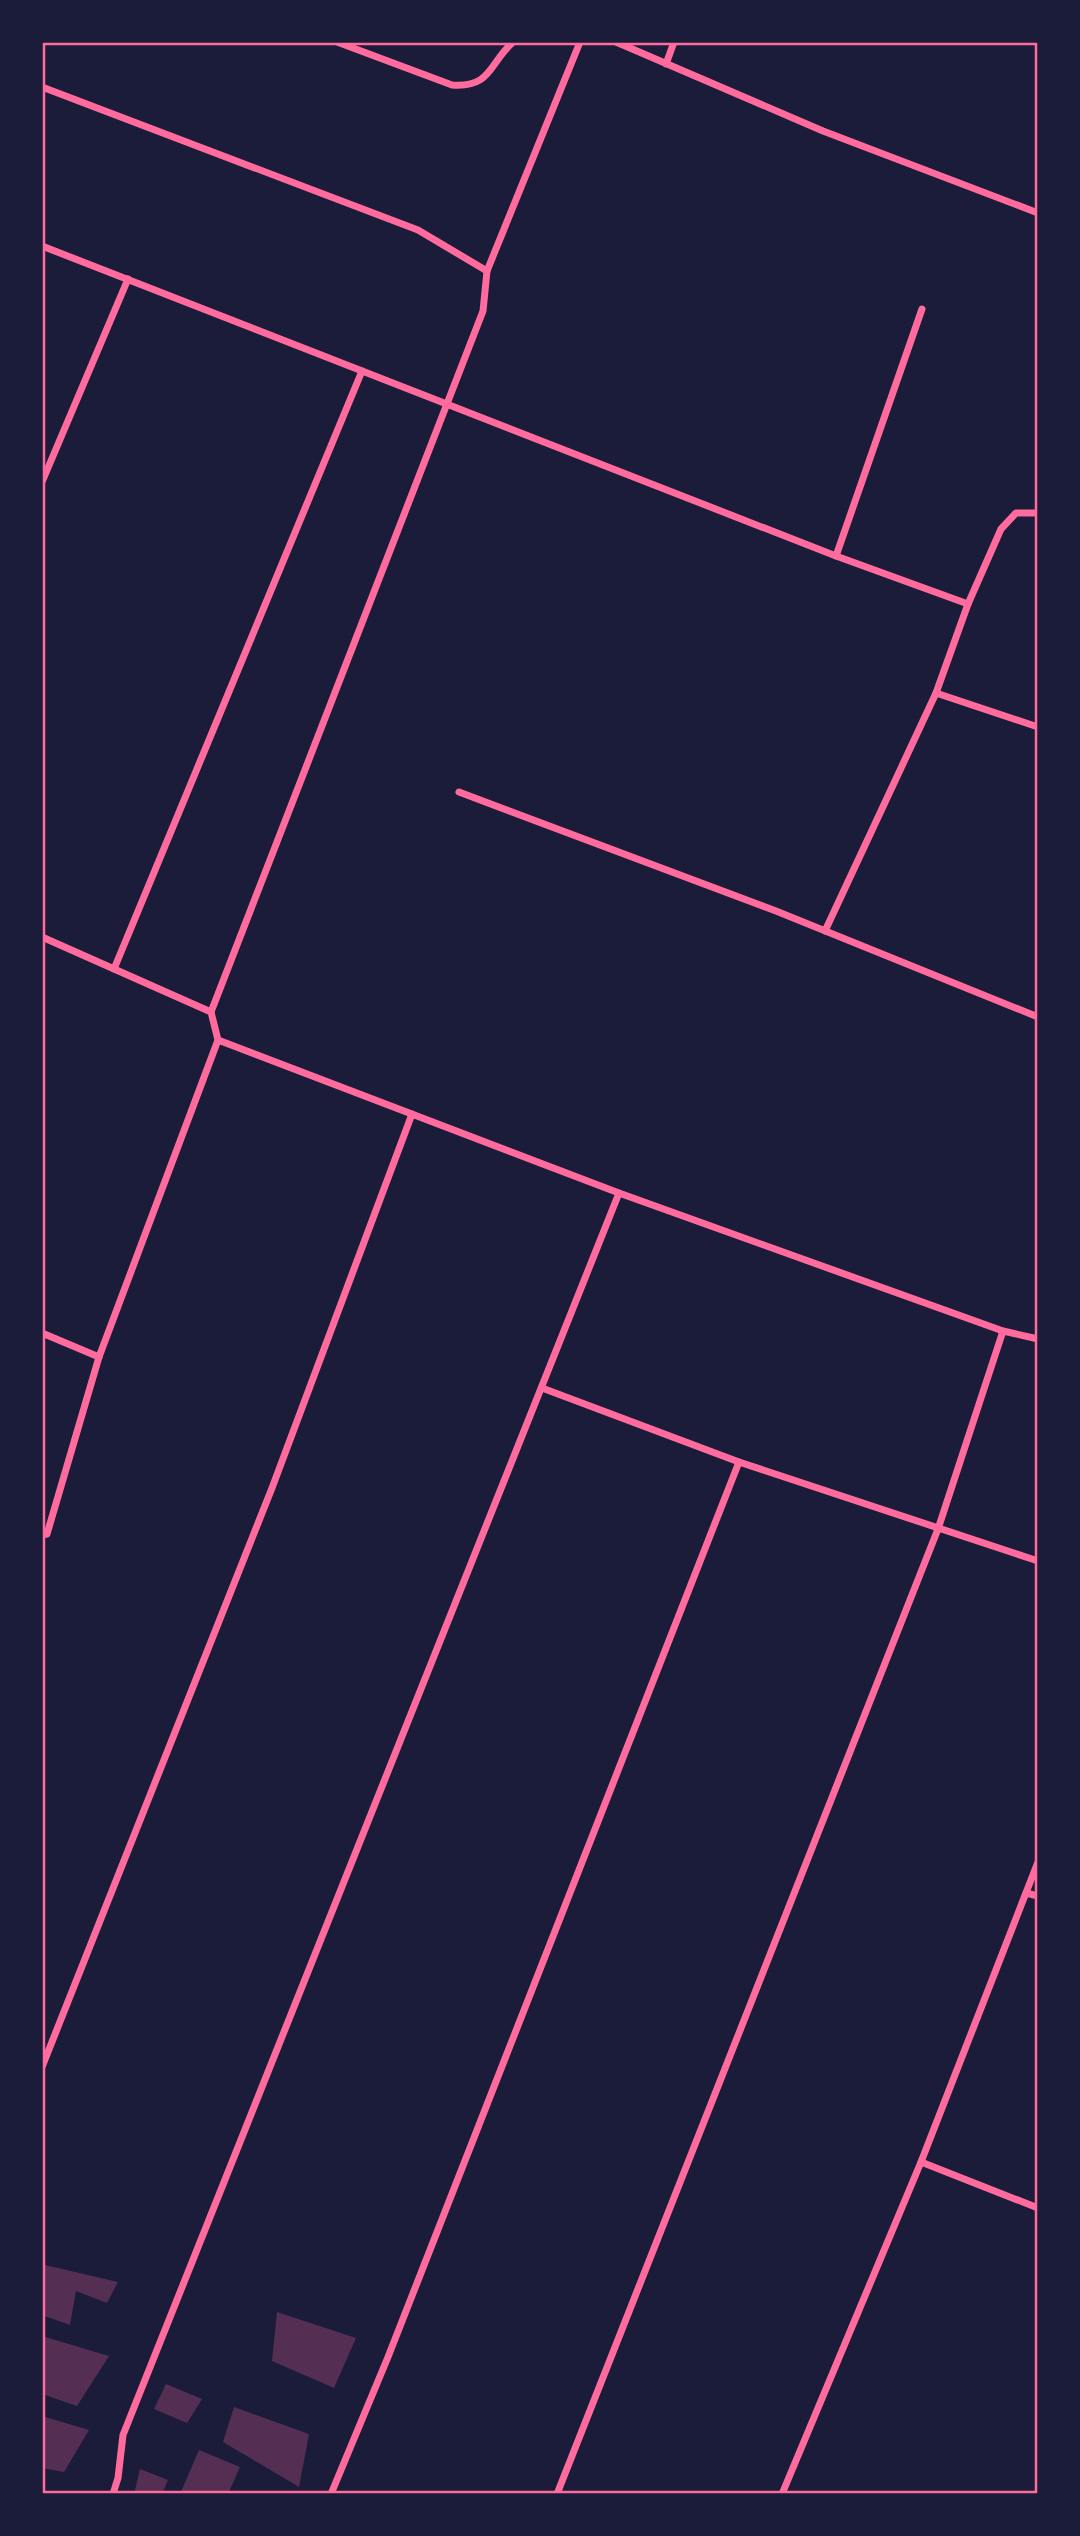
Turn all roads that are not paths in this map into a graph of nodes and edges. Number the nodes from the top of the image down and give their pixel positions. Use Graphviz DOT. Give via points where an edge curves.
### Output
graph roads {
  1 [pos="337,42"];
  2 [pos="513,42"];
  3 [pos="580,42"];
  4 [pos="616,42"];
  5 [pos="674,42"];
  6 [pos="666,64"];
  7 [pos="42,87"];
  8 [pos="1038,213"];
  9 [pos="42,246"];
  10 [pos="487,271"];
  11 [pos="128,279"];
  12 [pos="922,309"];
  13 [pos="362,371"];
  14 [pos="446,404"];
  15 [pos="42,482"];
  16 [pos="1038,513"];
  17 [pos="836,556"];
  18 [pos="968,604"];
  19 [pos="936,692"];
  20 [pos="1038,727"];
  21 [pos="459,792"];
  22 [pos="825,931"];
  23 [pos="42,937"];
  24 [pos="114,969"];
  25 [pos="211,1012"];
  26 [pos="1038,1017"];
  27 [pos="218,1040"];
  28 [pos="412,1114"];
  29 [pos="619,1193"];
  30 [pos="1003,1331"];
  31 [pos="42,1333"];
  32 [pos="1038,1339"];
  33 [pos="99,1357"];
  34 [pos="542,1388"];
  35 [pos="739,1462"];
  36 [pos="937,1529"];
  37 [pos="42,1535"];
  38 [pos="1038,1562"];
  39 [pos="1038,1862"];
  40 [pos="1026,1893"];
  41 [pos="1038,1896"];
  42 [pos="42,2067"];
  43 [pos="921,2162"];
  44 [pos="1038,2208"];
  45 [pos="113,2494"];
  46 [pos="331,2494"];
  47 [pos="557,2494"];
  48 [pos="782,2494"];
  1 -- 2 [label="street" via="452,85 467,86 487,77"];
  3 -- 10 [label="street"];
  4 -- 6 [label="street"];
  5 -- 6 [label="street"];
  6 -- 8 [label="street" via="823,131"];
  7 -- 10 [label="street" via="418,230"];
  9 -- 11 [label="street"];
  10 -- 14 [label="street" via="483,310"];
  11 -- 13 [label="street"];
  11 -- 15 [label="street"];
  12 -- 17 [label="street"];
  13 -- 14 [label="street"];
  13 -- 24 [label="street"];
  14 -- 17 [label="street"];
  14 -- 25 [label="street"];
  16 -- 18 [label="street" via="1016,513 1001,529"];
  17 -- 18 [label="street"];
  18 -- 19 [label="street"];
  19 -- 20 [label="street"];
  19 -- 22 [label="street"];
  21 -- 22 [label="street"];
  22 -- 26 [label="street"];
  23 -- 24 [label="street"];
  24 -- 25 [label="street"];
  25 -- 27 [label="street"];
  27 -- 28 [label="street"];
  27 -- 33 [label="street"];
  28 -- 29 [label="street"];
  28 -- 42 [label="street" via="272,1488"];
  29 -- 30 [label="street"];
  29 -- 34 [label="street"];
  30 -- 32 [label="street"];
  30 -- 36 [label="street"];
  31 -- 33 [label="street"];
  33 -- 37 [label="street" via="47,1534"];
  34 -- 35 [label="street"];
  34 -- 45 [label="street" via="123,2435"];
  35 -- 36 [label="street"];
  35 -- 46 [label="street"];
  36 -- 38 [label="street"];
  36 -- 47 [label="street"];
  39 -- 40 [label="street"];
  40 -- 41 [label="street"];
  40 -- 43 [label="street"];
  43 -- 44 [label="street"];
  43 -- 48 [label="street"];
}
